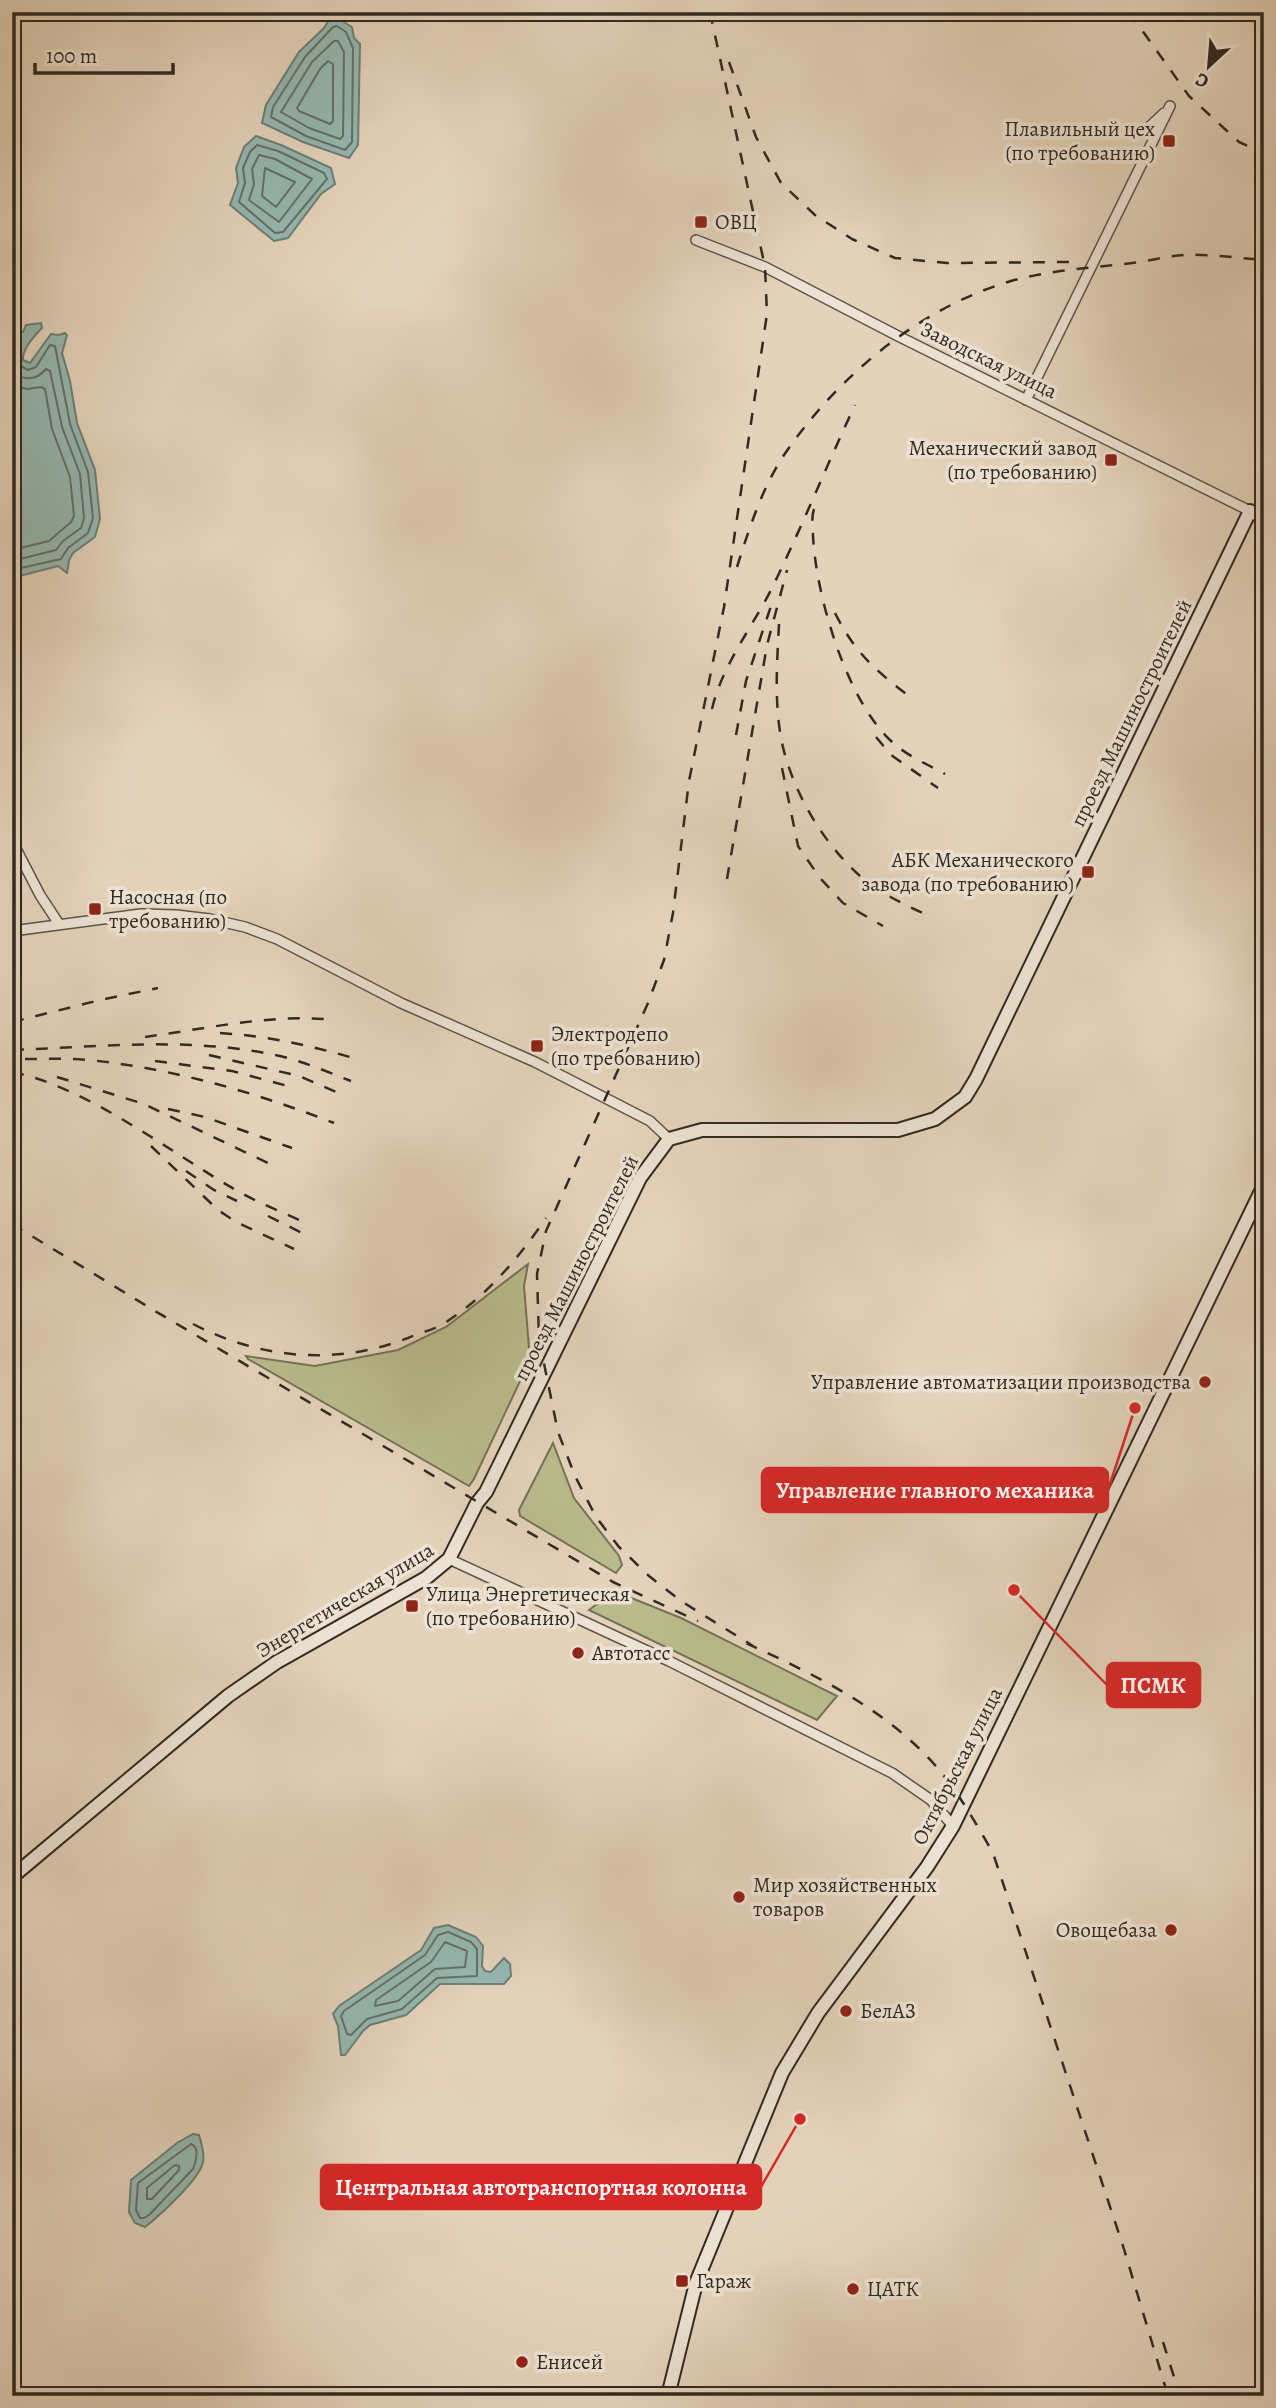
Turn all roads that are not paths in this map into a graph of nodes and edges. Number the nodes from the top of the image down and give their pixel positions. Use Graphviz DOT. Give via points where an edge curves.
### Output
graph roads {
  1 [pos="1156,135"];
  2 [pos="696,240"];
  3 [pos="1026,400"];
  4 [pos="1250,511"];
  5 [pos="1264,518"];
  6 [pos="12,841"];
  7 [pos="60,924"];
  8 [pos="12,930"];
  9 [pos="669,1139"];
  10 [pos="1264,1185"];
  11 [pos="449,1559"];
  12 [pos="953,1826"];
  13 [pos="12,1877"];
  14 [pos="668,2396"];
  1 -- 3 [label="street"];
  2 -- 3 [label="street, Заводская улица" via="765,267"];
  3 -- 4 [label="street, Заводская улица"];
  4 -- 5 [label="street, Заводская улица"];
  4 -- 9 [label="street, проезд Машиностроителей" via="965,1097 935,1119 898,1130 702,1130"];
  6 -- 7 [label="street"];
  7 -- 8 [label="street"];
  7 -- 9 [label="street" via="141,914 210,919 244,927 535,1062 650,1121"];
  9 -- 11 [label="street, проезд Машиностроителей" via="640,1178"];
  10 -- 12 [label="street, Октябрьская улица"];
  11 -- 12 [label="street, Энергетическая улица" via="669,1661 881,1767 931,1800"];
  11 -- 13 [label="street, Энергетическая улица" via="426,1578 277,1662 228,1696"];
  12 -- 14 [label="street, Октябрьская улица" via="818,2013 782,2073 696,2283"];
}
